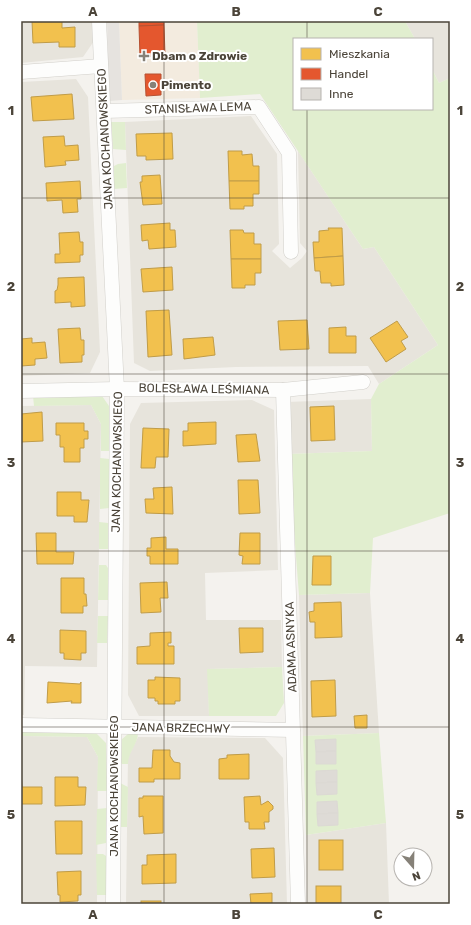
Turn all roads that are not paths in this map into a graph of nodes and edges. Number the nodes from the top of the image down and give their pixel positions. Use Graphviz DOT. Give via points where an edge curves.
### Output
graph roads {
  1 [pos="99,21"];
  2 [pos="101,66"];
  3 [pos="21,72"];
  4 [pos="104,111"];
  5 [pos="291,252"];
  6 [pos="363,382"];
  7 [pos="117,388"];
  8 [pos="283,390"];
  9 [pos="21,391"];
  10 [pos="21,725"];
  11 [pos="114,726"];
  12 [pos="293,730"];
  13 [pos="112,904"];
  14 [pos="298,904"];
  1 -- 2 [label="street, JANA KOCHANOWSKIEGO"];
  2 -- 3 [label="street"];
  2 -- 4 [label="street, JANA KOCHANOWSKIEGO"];
  4 -- 5 [label="street, STANISŁAWA LEMA" via="259,106 289,153"];
  4 -- 7 [label="street, JANA KOCHANOWSKIEGO"];
  6 -- 8 [label="street, BOLESŁAWA LEŚMIANA"];
  7 -- 8 [label="street, BOLESŁAWA LEŚMIANA"];
  7 -- 9 [label="street, BOLESŁAWA LEŚMIANA"];
  7 -- 11 [label="street, JANA KOCHANOWSKIEGO"];
  8 -- 12 [label="street, ADAMA ASNYKA"];
  10 -- 11 [label="street, JANA BRZECHWY"];
  11 -- 12 [label="street, JANA BRZECHWY"];
  11 -- 13 [label="street, JANA KOCHANOWSKIEGO"];
  12 -- 14 [label="street, ADAMA ASNYKA"];
}
